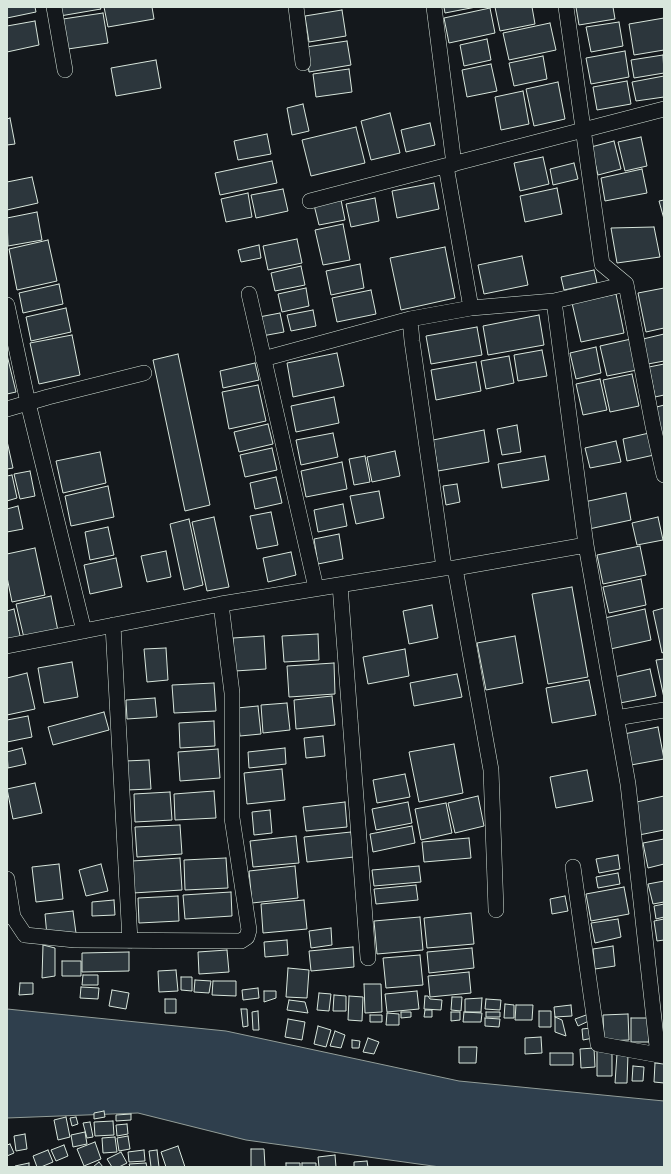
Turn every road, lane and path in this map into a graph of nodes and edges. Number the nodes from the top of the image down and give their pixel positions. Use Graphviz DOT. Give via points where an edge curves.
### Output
graph roads {
  1 [pos="54,7"];
  2 [pos="296,7"];
  3 [pos="434,7"];
  4 [pos="566,7"];
  5 [pos="303,63"];
  6 [pos="66,70"];
  7 [pos="664,109"];
  8 [pos="583,130"];
  9 [pos="450,165"];
  10 [pos="310,201"];
  11 [pos="626,284"];
  12 [pos="249,294"];
  13 [pos="554,301"];
  14 [pos="7,305"];
  15 [pos="471,308"];
  16 [pos="410,319"];
  17 [pos="264,359"];
  18 [pos="144,373"];
  19 [pos="28,403"];
  20 [pos="7,409"];
  21 [pos="664,475"];
  22 [pos="586,545"];
  23 [pos="450,568"];
  24 [pos="340,585"];
  25 [pos="316,588"];
  26 [pos="221,604"];
  27 [pos="113,625"];
  28 [pos="84,631"];
  29 [pos="7,646"];
  30 [pos="664,710"];
  31 [pos="616,718"];
  32 [pos="574,867"];
  33 [pos="7,879"];
  34 [pos="496,910"];
  35 [pos="10,916"];
  36 [pos="130,941"];
  37 [pos="368,958"];
  38 [pos="661,1056"];
  1 -- 6 [label="street"];
  2 -- 5 [label="street"];
  3 -- 9 [label="street"];
  4 -- 8 [label="street"];
  7 -- 8 [label="street"];
  8 -- 9 [label="street"];
  8 -- 11 [label="street" via="602,264"];
  9 -- 10 [label="street"];
  9 -- 15 [label="street"];
  11 -- 13 [label="street"];
  11 -- 21 [label="street"];
  12 -- 17 [label="street"];
  13 -- 15 [label="street"];
  13 -- 22 [label="street"];
  14 -- 19 [label="street"];
  15 -- 16 [label="street"];
  16 -- 17 [label="street"];
  16 -- 23 [label="street"];
  17 -- 25 [label="street"];
  18 -- 19 [label="street"];
  19 -- 20 [label="street"];
  19 -- 28 [label="street"];
  22 -- 23 [label="street"];
  22 -- 31 [label="street"];
  23 -- 24 [label="street"];
  23 -- 34 [label="street" via="491,770"];
  24 -- 25 [label="street"];
  24 -- 37 [label="street"];
  25 -- 26 [label="street"];
  26 -- 27 [label="street"];
  26 -- 36 [label="street" via="232,694 232,818 249,930 247,937 242,941"];
  27 -- 28 [label="street"];
  27 -- 36 [label="street"];
  28 -- 29 [label="street"];
  30 -- 31 [label="street"];
  31 -- 38 [label="street" via="628,784"];
  32 -- 38 [label="street" via="598,1044"];
  33 -- 35 [label="street"];
  35 -- 36 [label="street" via="25,934 75,940"];
}
